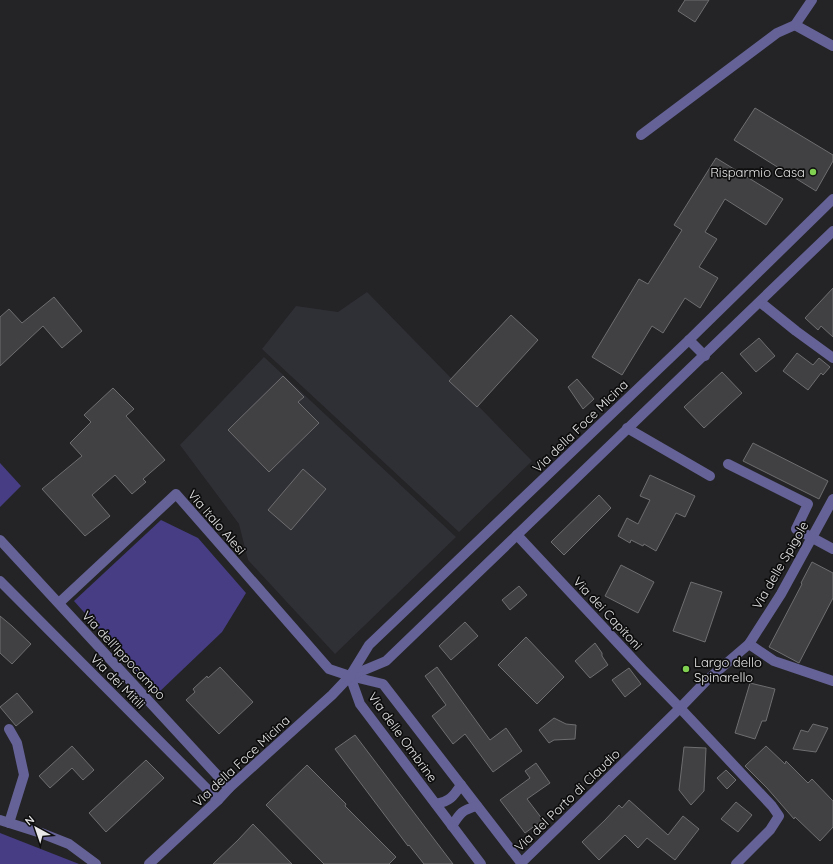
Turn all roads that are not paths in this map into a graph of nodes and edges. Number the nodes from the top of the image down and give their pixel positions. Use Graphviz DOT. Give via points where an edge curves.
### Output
graph roads {
  1 [pos="812,0"];
  2 [pos="795,25"];
  3 [pos="833,46"];
  4 [pos="641,135"];
  5 [pos="833,199"];
  6 [pos="833,231"];
  7 [pos="760,302"];
  8 [pos="689,340"];
  9 [pos="704,356"];
  10 [pos="833,358"];
  11 [pos="627,428"];
  12 [pos="728,464"];
  13 [pos="710,476"];
  14 [pos="833,499"];
  15 [pos="517,535"];
  16 [pos="812,538"];
  17 [pos="0,540"];
  18 [pos="833,549"];
  19 [pos="0,581"];
  20 [pos="59,603"];
  21 [pos="749,644"];
  22 [pos="350,676"];
  23 [pos="833,681"];
  24 [pos="680,708"];
  25 [pos="9,729"];
  26 [pos="461,785"];
  27 [pos="229,788"];
  28 [pos="218,800"];
  29 [pos="436,804"];
  30 [pos="477,806"];
  31 [pos="4,822"];
  32 [pos="452,826"];
  33 [pos="521,863"];
  34 [pos="96,864"];
  35 [pos="148,864"];
  36 [pos="481,864"];
  37 [pos="736,864"];
  1 -- 2 [label="street"];
  2 -- 3 [label="street"];
  2 -- 4 [label="street" via="777,33"];
  5 -- 8 [label="street, Via della Foce Micina"];
  6 -- 7 [label="street, Via della Foce Micina"];
  7 -- 9 [label="street, Via della Foce Micina"];
  7 -- 10 [label="street"];
  8 -- 9 [label="street"];
  8 -- 22 [label="street, Via della Foce Micina" via="369,645"];
  9 -- 11 [label="street, Via della Foce Micina"];
  11 -- 13 [label="street"];
  11 -- 15 [label="street, Via della Foce Micina"];
  12 -- 16 [label="street" via="808,504 796,528"];
  14 -- 16 [label="street, Via delle Spigole"];
  15 -- 22 [label="street, Via della Foce Micina" via="386,661"];
  15 -- 24 [label="street, Via dei Capitoni"];
  16 -- 18 [label="street"];
  16 -- 21 [label="street, Via delle Spigole"];
  17 -- 20 [label="street, Via dell'Ippocampo"];
  19 -- 28 [label="street, Via dei Mitili"];
  20 -- 22 [label="street, Via Italo Alesi" via="176,494 329,670"];
  20 -- 27 [label="street, Via dell'Ippocampo"];
  21 -- 23 [label="street" via="774,661"];
  21 -- 24 [label="street" via="707,680"];
  22 -- 26 [label="street, Via delle Ombrine" via="383,684"];
  22 -- 27 [label="street, Via della Foce Micina"];
  22 -- 29 [label="street, Via delle Ombrine" via="360,704"];
  24 -- 33 [label="street, Via del Porto di Claudio"];
  24 -- 37 [label="street, Via dei Capitoni" via="779,816 770,830"];
  25 -- 31 [label="street" via="17,743 24,776"];
  26 -- 29 [label="street" via="454,796 446,802"];
  26 -- 30 [label="street, Via delle Ombrine"];
  27 -- 28 [label="street, Via della Foce Micina"];
  28 -- 35 [label="street, Via della Foce Micina"];
  29 -- 32 [label="street, Via delle Ombrine"];
  30 -- 32 [label="street" via="459,815"];
  30 -- 33 [label="street, Via delle Ombrine"];
  31 -- 34 [label="street" via="41,832 69,844"];
  32 -- 36 [label="street, Via delle Ombrine"];
}
